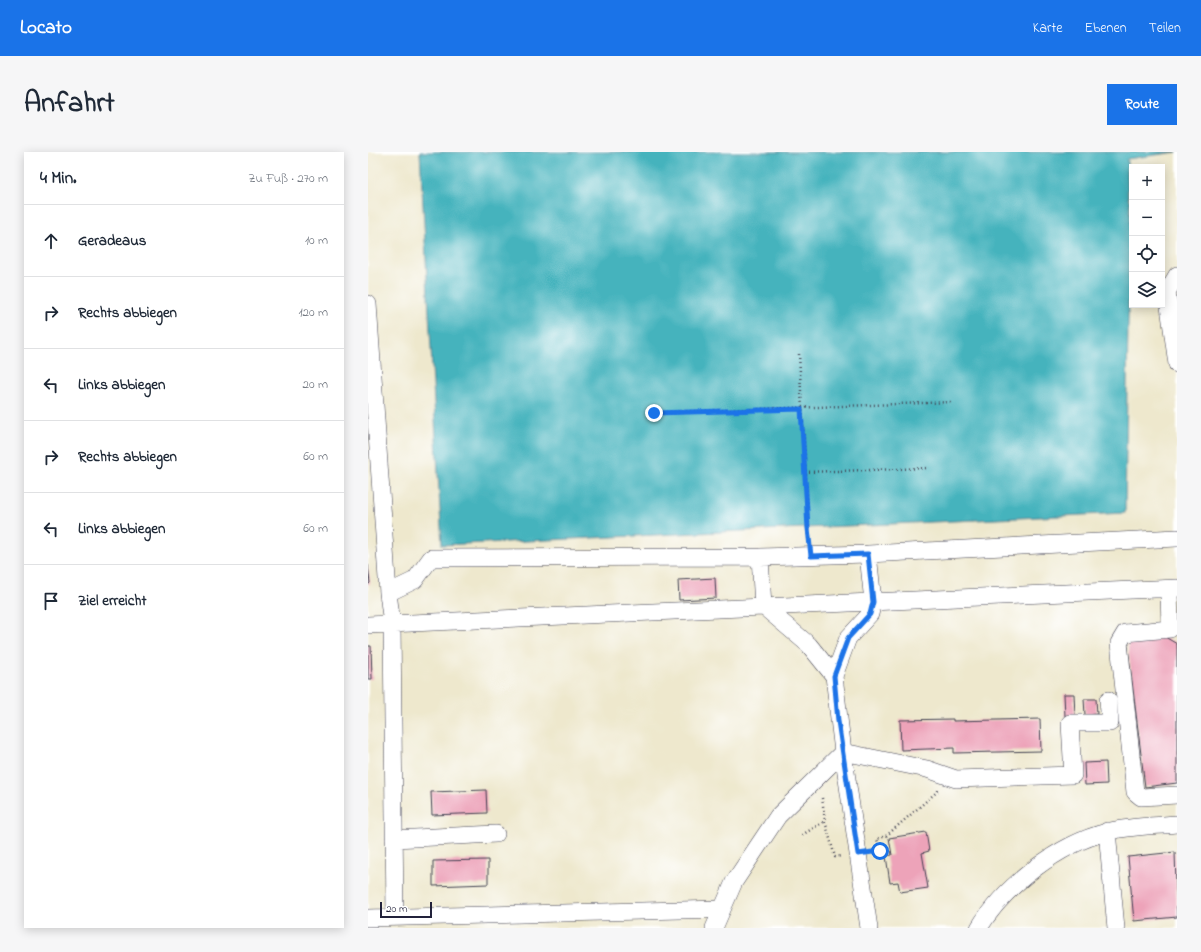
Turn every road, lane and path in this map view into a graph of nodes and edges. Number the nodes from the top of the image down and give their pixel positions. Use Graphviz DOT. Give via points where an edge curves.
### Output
graph roads {
  1 [pos="1177,275"];
  2 [pos="368,304"];
  3 [pos="799,354"];
  4 [pos="1177,364"];
  5 [pos="952,402"];
  6 [pos="801,409"];
  7 [pos="372,412"];
  8 [pos="654,413"];
  9 [pos="929,468"];
  10 [pos="805,472"];
  11 [pos="1177,538"];
  12 [pos="868,554"];
  13 [pos="811,556"];
  14 [pos="760,557"];
  15 [pos="1173,588"];
  16 [pos="388,593"];
  17 [pos="873,602"];
  18 [pos="763,606"];
  19 [pos="392,624"];
  20 [pos="368,625"];
  21 [pos="834,676"];
  22 [pos="1108,700"];
  23 [pos="843,752"];
  24 [pos="956,779"];
  25 [pos="1177,795"];
  26 [pos="1177,824"];
  27 [pos="1107,832"];
  28 [pos="496,834"];
  29 [pos="802,835"];
  30 [pos="394,839"];
  31 [pos="858,854"];
  32 [pos="721,909"];
  33 [pos="395,916"];
  34 [pos="368,918"];
  35 [pos="714,928"];
  36 [pos="869,928"];
  37 [pos="979,928"];
  38 [pos="1116,928"];
  1 -- 4 [label="street" via="1167,292"];
  2 -- 7 [label="street"];
  3 -- 6 [label="path"];
  5 -- 6 [label="path"];
  6 -- 8 [label="path"];
  6 -- 10 [label="path"];
  7 -- 16 [label="street"];
  9 -- 10 [label="path"];
  10 -- 13 [label="path"];
  11 -- 12 [label="street"];
  12 -- 13 [label="street"];
  12 -- 17 [label="street"];
  13 -- 14 [label="street"];
  14 -- 16 [label="street" via="430,558 415,580"];
  14 -- 18 [label="street"];
  15 -- 17 [label="street"];
  15 -- 25 [label="street" via="1170,628 1125,633 1119,643 1135,792 1141,797"];
  16 -- 19 [label="street"];
  17 -- 18 [label="street"];
  17 -- 21 [label="street" via="870,614 848,638"];
  18 -- 19 [label="street"];
  18 -- 21 [label="street" via="809,645"];
  19 -- 20 [label="street"];
  19 -- 30 [label="street"];
  21 -- 23 [label="street"];
  22 -- 24 [label="street" via="1110,723 1070,723 1073,776"];
  23 -- 24 [label="street" via="927,769"];
  23 -- 31 [label="street"];
  23 -- 32 [label="street" via="778,816 734,882"];
  24 -- 31 [label="path" via="946,784 886,836 877,839 880,851"];
  26 -- 27 [label="street"];
  27 -- 37 [label="street" via="1074,844 1044,862 1007,893"];
  27 -- 38 [label="street"];
  28 -- 30 [label="street"];
  29 -- 31 [label="path" via="825,821 835,857"];
  30 -- 33 [label="street"];
  31 -- 36 [label="street"];
  32 -- 33 [label="street"];
  32 -- 35 [label="street"];
  33 -- 34 [label="street"];
}
